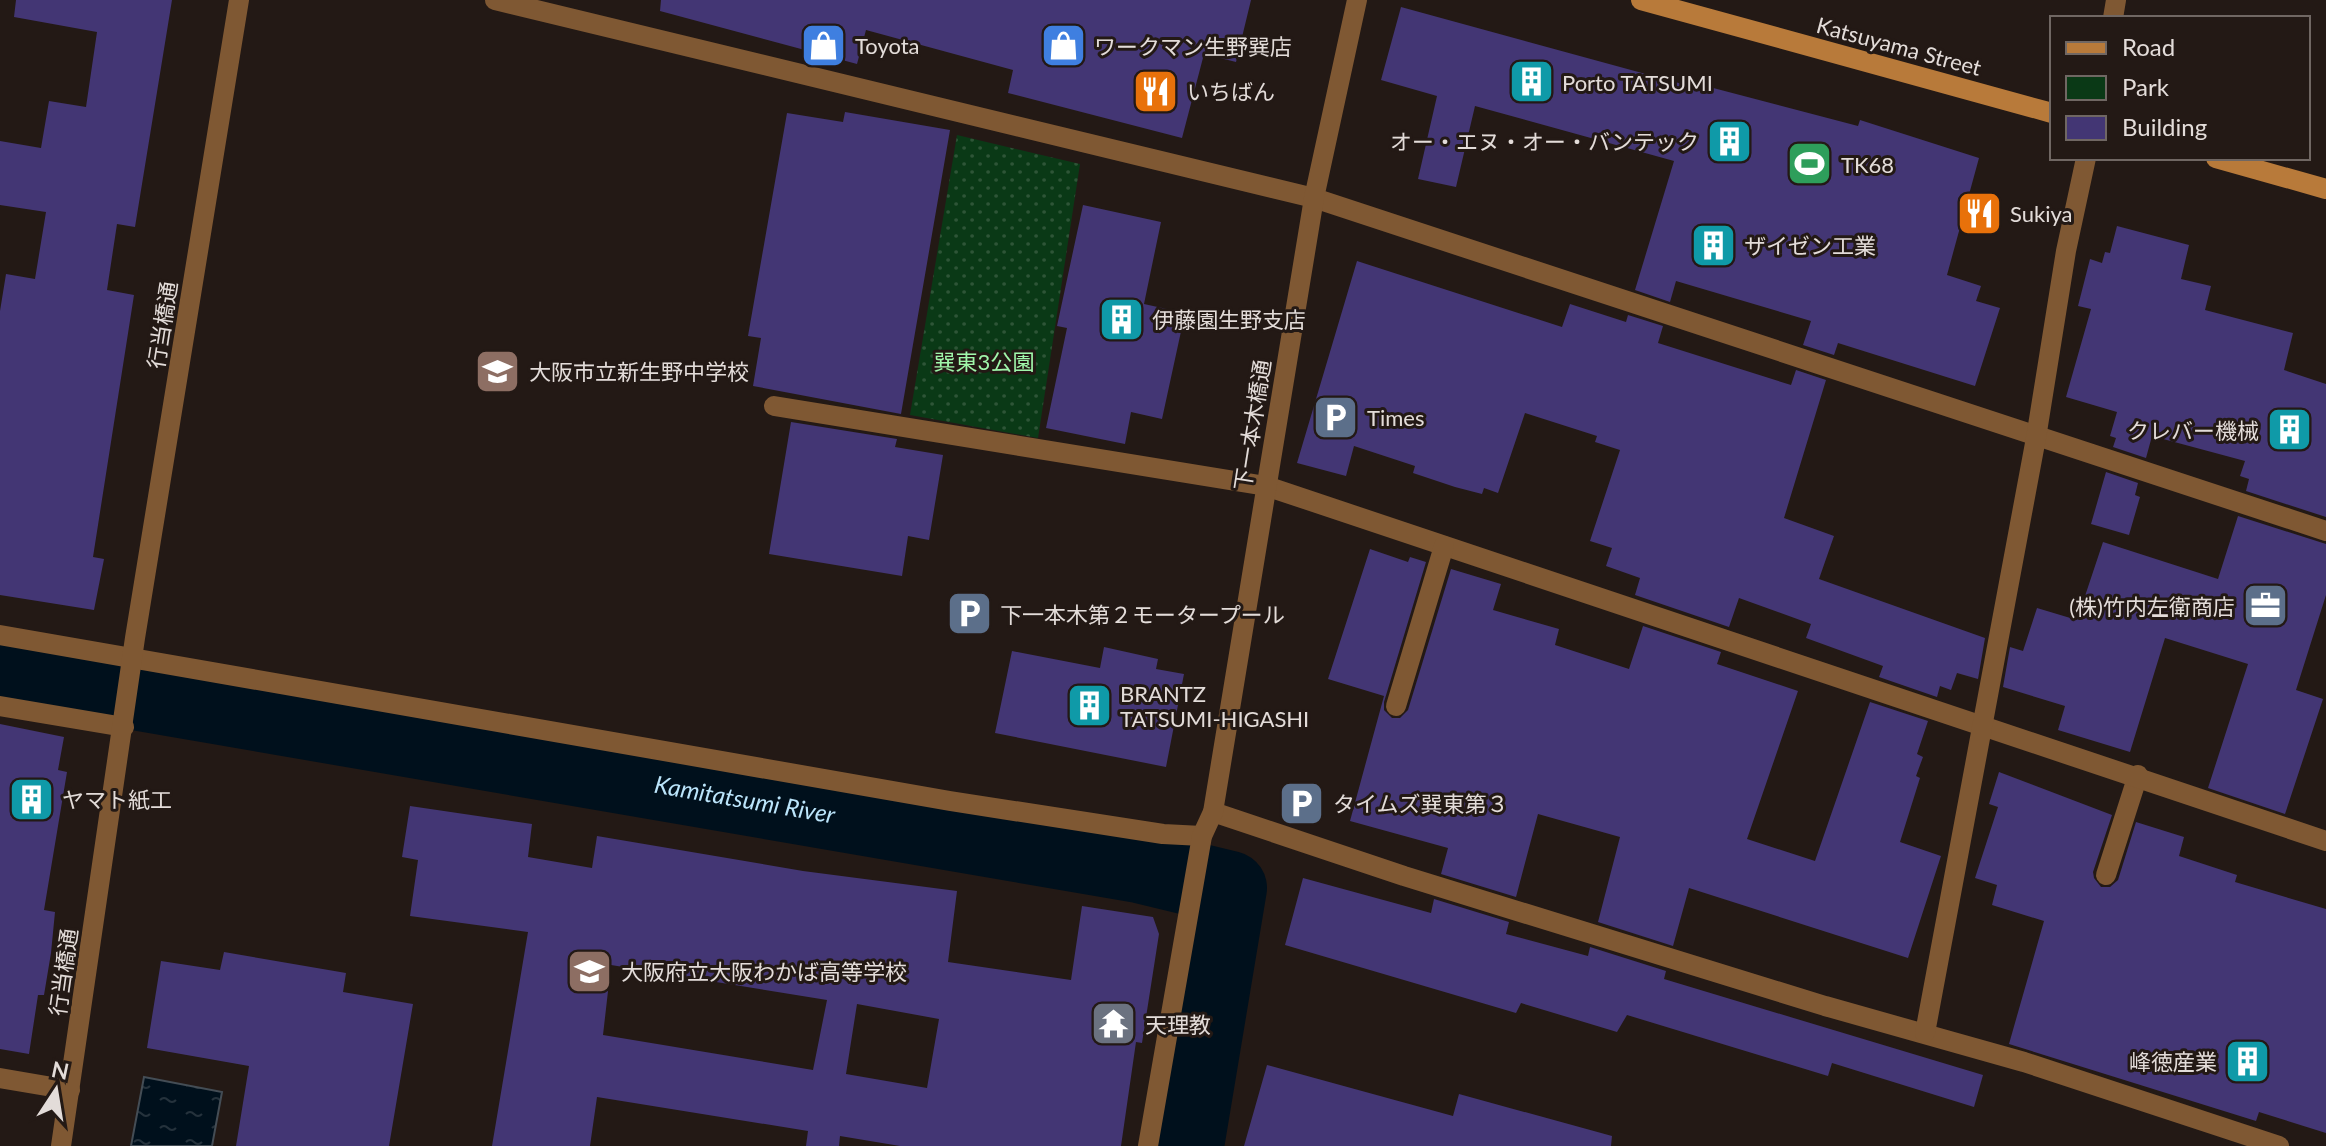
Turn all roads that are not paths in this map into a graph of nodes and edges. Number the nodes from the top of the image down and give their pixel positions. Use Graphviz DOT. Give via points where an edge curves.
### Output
graph roads {
  1 [pos="239,0"];
  2 [pos="495,0"];
  3 [pos="1357,0"];
  4 [pos="1641,0"];
  5 [pos="2050,112"];
  6 [pos="2086,160"];
  7 [pos="2223,160"];
  8 [pos="2326,189"];
  9 [pos="1314,198"];
  10 [pos="774,406"];
  11 [pos="2036,438"];
  12 [pos="1266,486"];
  13 [pos="2326,531"];
  14 [pos="1444,546"];
  15 [pos="0,635"];
  16 [pos="131,664"];
  17 [pos="0,706"];
  18 [pos="1396,706"];
  19 [pos="124,719"];
  20 [pos="1983,727"];
  21 [pos="2138,775"];
  22 [pos="1213,812"];
  23 [pos="2326,841"];
  24 [pos="1200,845"];
  25 [pos="2106,875"];
  26 [pos="1925,1033"];
  27 [pos="0,1078"];
  28 [pos="70,1090"];
  29 [pos="61,1146"];
  30 [pos="1148,1146"];
  31 [pos="2279,1146"];
  1 -- 16 [label="street, 行当橋通"];
  2 -- 9 [label="street"];
  3 -- 9 [label="street, 下一本木橋通"];
  4 -- 5 [label="main road, Katsuyama Street"];
  6 -- 11 [label="street"];
  7 -- 8 [label="main road"];
  9 -- 11 [label="street"];
  9 -- 12 [label="street, 下一本木橋通"];
  10 -- 12 [label="street"];
  11 -- 13 [label="street"];
  11 -- 20 [label="street"];
  12 -- 14 [label="street"];
  12 -- 22 [label="street, 下一本木橋通"];
  14 -- 18 [label="street"];
  14 -- 20 [label="street"];
  15 -- 16 [label="street"];
  16 -- 19 [label="street, 行当橋通"];
  16 -- 24 [label="street" via="1163,834"];
  17 -- 19 [label="street"];
  19 -- 28 [label="street, 行当橋通"];
  20 -- 21 [label="street"];
  20 -- 26 [label="street"];
  21 -- 23 [label="street"];
  21 -- 25 [label="street"];
  22 -- 24 [label="street, 下一本木橋通"];
  22 -- 26 [label="street" via="1404,876"];
  24 -- 30 [label="street, 下一本木橋通"];
  26 -- 31 [label="street"];
  27 -- 28 [label="street"];
  28 -- 29 [label="street, 行当橋通"];
}
